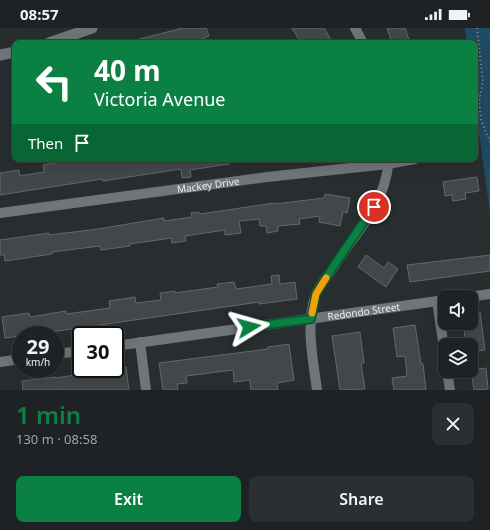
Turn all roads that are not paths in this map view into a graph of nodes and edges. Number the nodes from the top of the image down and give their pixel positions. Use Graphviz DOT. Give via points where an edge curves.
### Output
graph roads {
  1 [pos="92,28"];
  2 [pos="355,28"];
  3 [pos="58,40"];
  4 [pos="361,40"];
  5 [pos="12,53"];
  6 [pos="0,55"];
  7 [pos="388,162"];
  8 [pos="0,213"];
  9 [pos="490,294"];
  10 [pos="478,296"];
  11 [pos="438,301"];
  12 [pos="311,319"];
  13 [pos="140,342"];
  14 [pos="124,345"];
  15 [pos="12,360"];
  16 [pos="0,362"];
  17 [pos="448,378"];
  18 [pos="146,390"];
  19 [pos="317,390"];
  20 [pos="450,390"];
  1 -- 3 [label="street"];
  2 -- 4 [label="street"];
  5 -- 6 [label="street"];
  7 -- 8 [label="street, Mackey Drive"];
  7 -- 12 [label="street" via="378,200 316,294"];
  9 -- 10 [label="street"];
  11 -- 12 [label="street, Redondo Street"];
  12 -- 13 [label="street, Redondo Street"];
  12 -- 19 [label="street" via="310,337"];
  13 -- 14 [label="street, Redondo Street"];
  13 -- 18 [label="street"];
  15 -- 16 [label="street"];
  17 -- 20 [label="street"];
}
